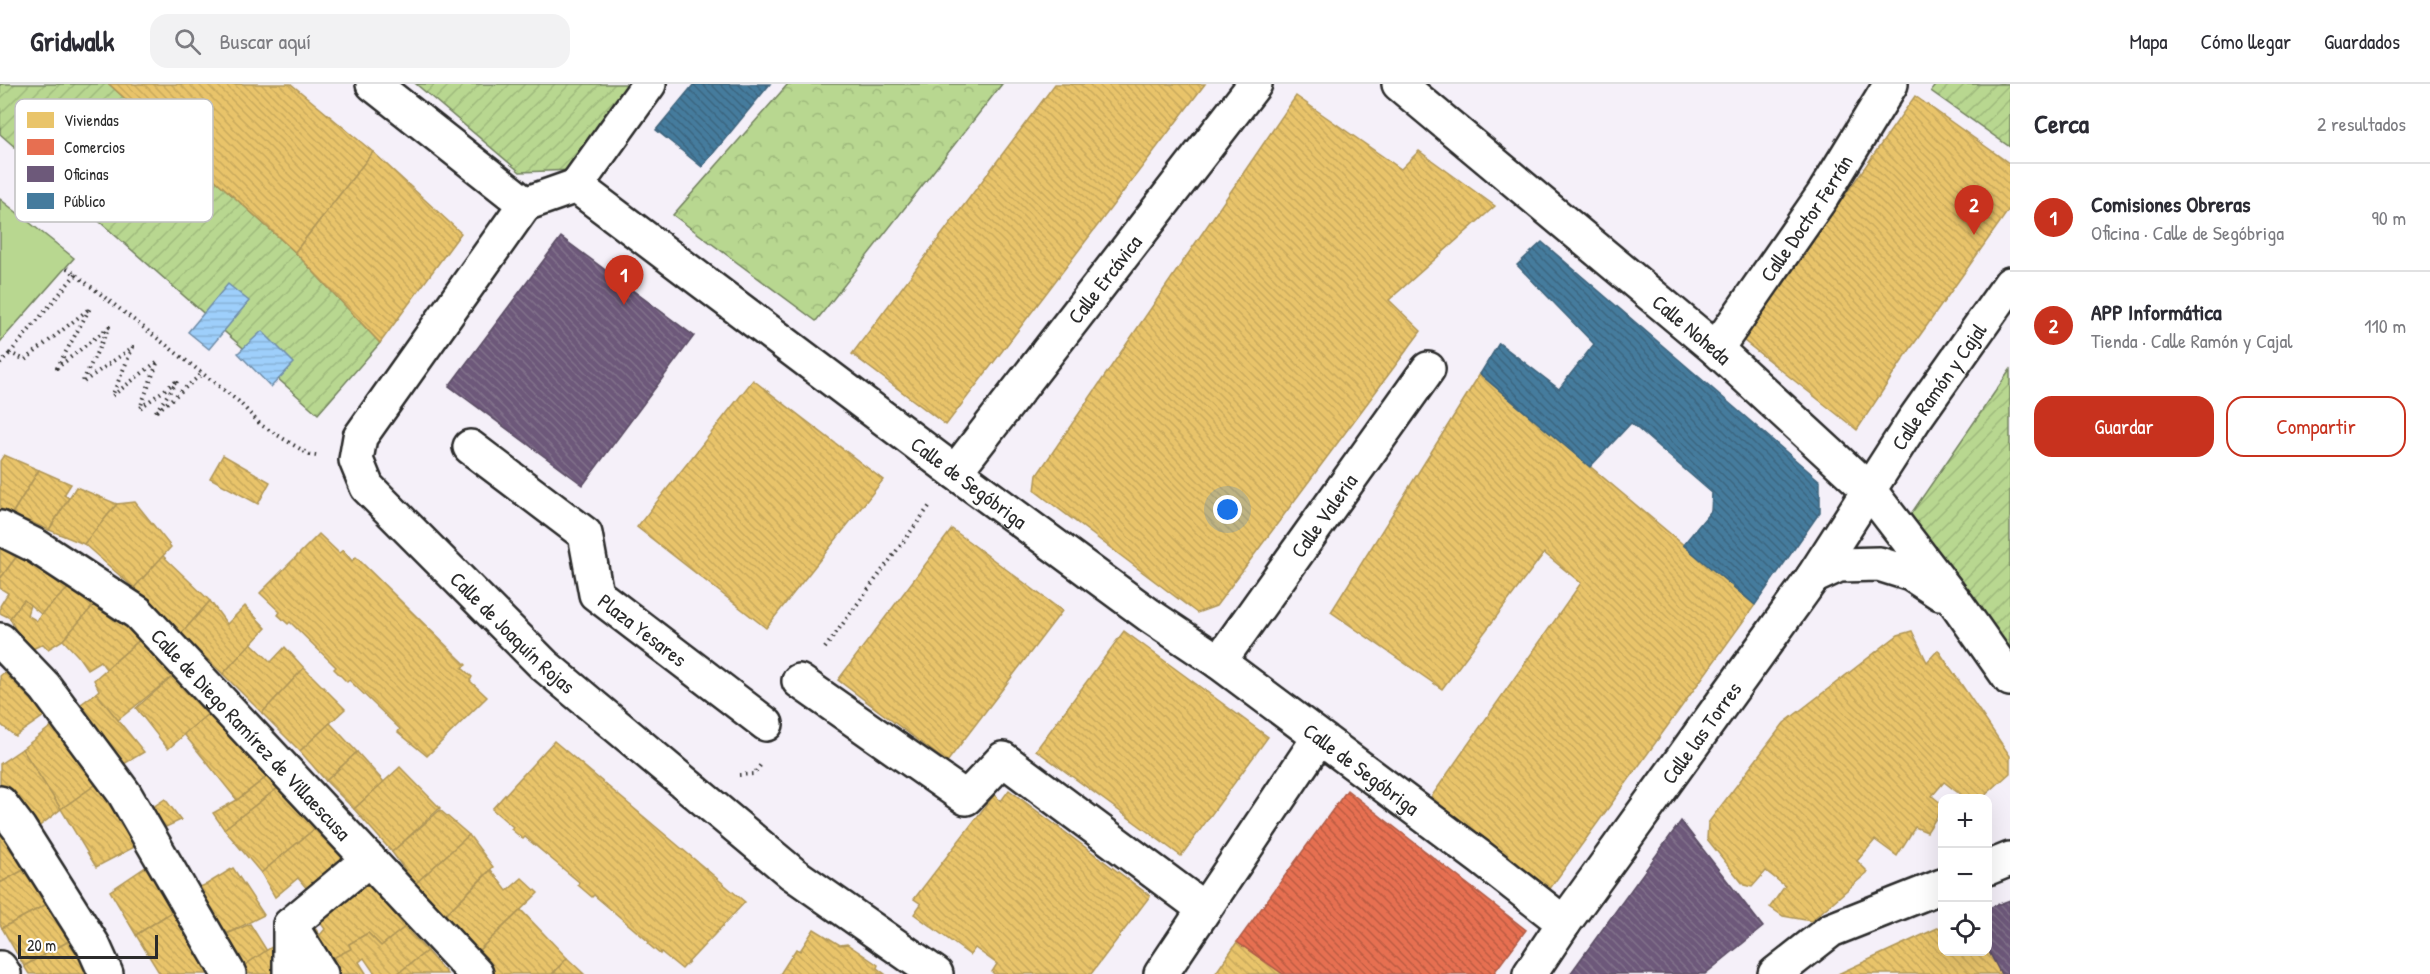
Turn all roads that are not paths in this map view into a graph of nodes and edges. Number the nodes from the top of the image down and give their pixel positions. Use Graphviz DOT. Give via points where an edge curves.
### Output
graph roads {
  1 [pos="373,84"];
  2 [pos="649,84"];
  3 [pos="1255,84"];
  4 [pos="1891,84"];
  5 [pos="1404,85"];
  6 [pos="576,186"];
  7 [pos="525,204"];
  8 [pos="2010,284"];
  9 [pos="1716,349"];
  10 [pos="1428,369"];
  11 [pos="471,447"];
  12 [pos="955,472"];
  13 [pos="1870,491"];
  14 [pos="0,528"];
  15 [pos="1813,577"];
  16 [pos="1957,604"];
  17 [pos="0,640"];
  18 [pos="1219,662"];
  19 [pos="2010,679"];
  20 [pos="800,681"];
  21 [pos="766,724"];
  22 [pos="1319,738"];
  23 [pos="0,803"];
  24 [pos="369,859"];
  25 [pos="2010,860"];
  26 [pos="1992,867"];
  27 [pos="1938,888"];
  28 [pos="1204,909"];
  29 [pos="1563,923"];
  30 [pos="290,924"];
  31 [pos="0,968"];
  32 [pos="4,974"];
  33 [pos="106,974"];
  34 [pos="229,974"];
  35 [pos="290,974"];
  36 [pos="321,974"];
  37 [pos="476,974"];
  38 [pos="936,974"];
  39 [pos="1161,974"];
  40 [pos="1530,974"];
  41 [pos="1775,974"];
  1 -- 7 [label="street"];
  2 -- 6 [label="street"];
  3 -- 12 [label="street, Calle Ercávica"];
  4 -- 9 [label="street, Calle Doctor Ferrán" via="1823,195"];
  5 -- 9 [label="street, Calle Noheda"];
  6 -- 7 [label="street"];
  6 -- 12 [label="street, Calle de Segóbriga"];
  7 -- 38 [label="street, Calle de Joaquín Rojas" via="360,437 356,460 367,487 544,665 792,873"];
  8 -- 13 [label="street, Calle Ramón y Cajal" via="1914,420"];
  9 -- 13 [label="street, Calle Noheda"];
  10 -- 18 [label="street, Calle Valeria"];
  11 -- 21 [label="street, Plaza Yesares" via="585,534 596,594"];
  12 -- 18 [label="street, Calle de Segóbriga"];
  13 -- 15 [label="street, Calle las Torres"];
  13 -- 16 [label="street, Calle Noheda"];
  14 -- 24 [label="street, Calle de Diego Ramírez de Villaescusa" via="36,546 138,613"];
  15 -- 16 [label="street, Calle Noheda" via="1839,565 1879,564 1911,574"];
  15 -- 29 [label="street, Calle las Torres"];
  16 -- 19 [label="street, Calle Noheda"];
  17 -- 34 [label="street" via="45,687 124,792"];
  18 -- 22 [label="street, Calle de Segóbriga"];
  20 -- 28 [label="street" via="966,798 1003,759"];
  22 -- 28 [label="street"];
  22 -- 29 [label="street, Calle de Segóbriga"];
  23 -- 33 [label="street" via="93,945"];
  24 -- 30 [label="street"];
  24 -- 37 [label="street, Calle de Diego Ramírez de Villaescusa"];
  25 -- 26 [label="street"];
  27 -- 41 [label="street" via="1831,930"];
  28 -- 39 [label="street"];
  29 -- 40 [label="street, Calle las Torres"];
  30 -- 35 [label="street"];
  30 -- 36 [label="street"];
  31 -- 32 [label="street"];
}
